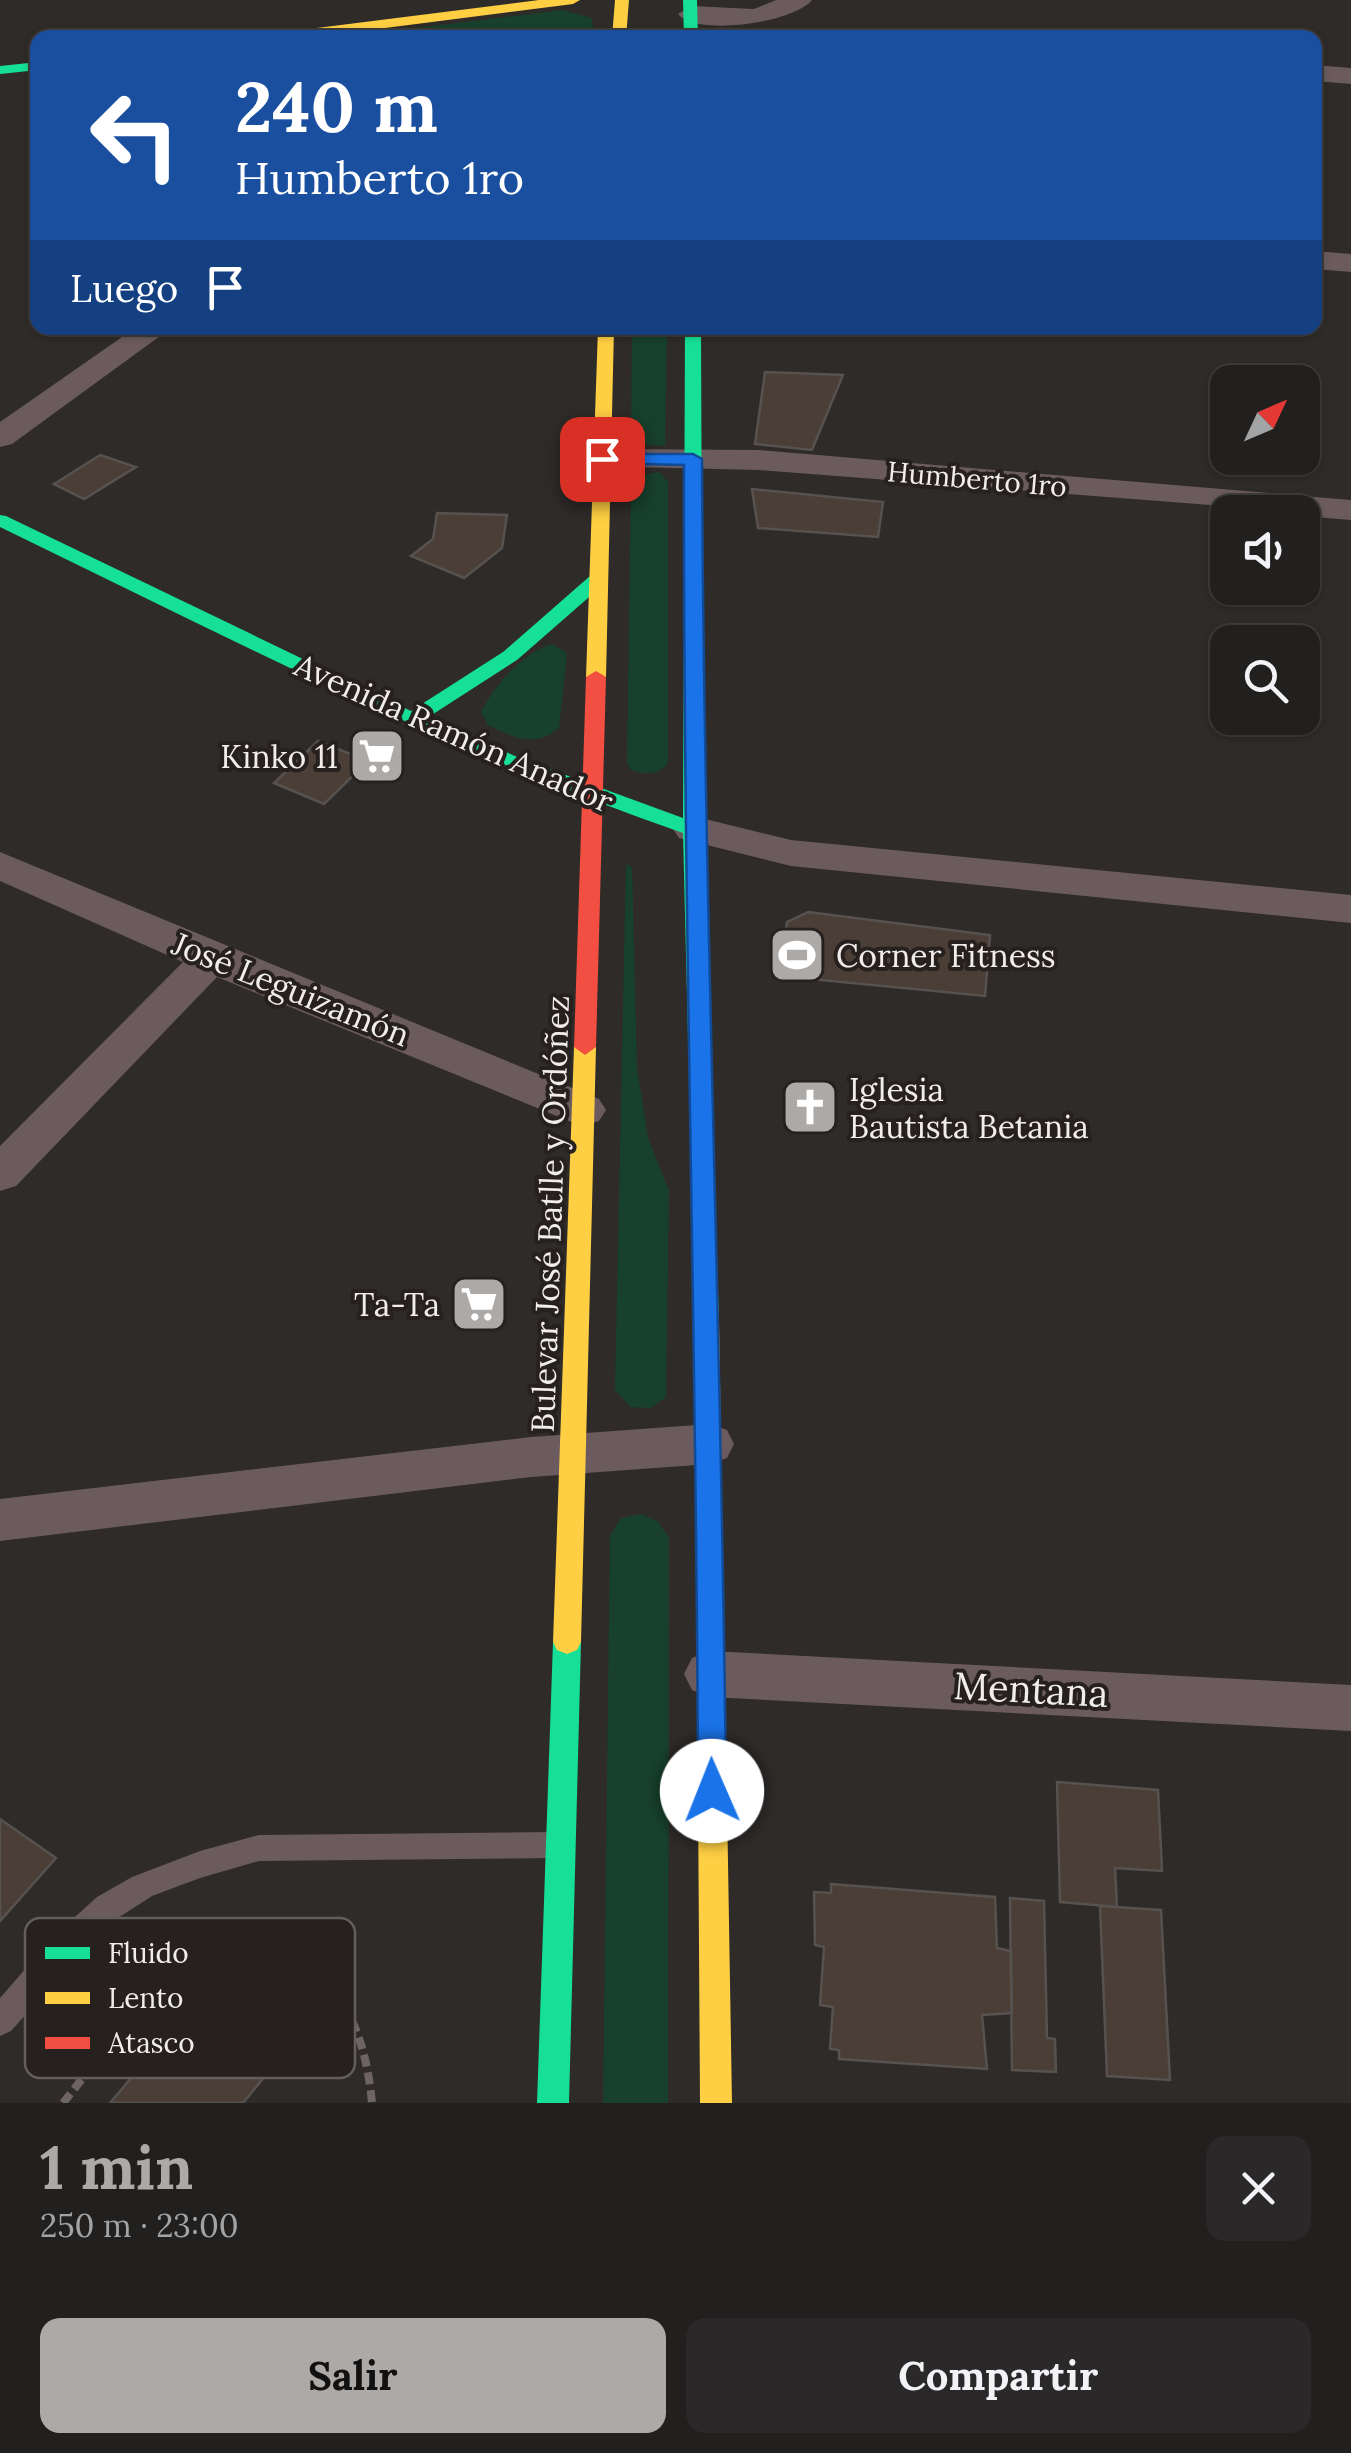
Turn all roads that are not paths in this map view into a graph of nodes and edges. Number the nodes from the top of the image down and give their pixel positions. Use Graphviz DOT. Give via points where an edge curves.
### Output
graph roads {
  1 [pos="573,0"];
  2 [pos="622,0"];
  3 [pos="799,0"];
  4 [pos="691,17"];
  5 [pos="333,30"];
  6 [pos="620,30"];
  7 [pos="752,30"];
  8 [pos="763,30"];
  9 [pos="30,67"];
  10 [pos="0,70"];
  11 [pos="1322,74"];
  12 [pos="1351,76"];
  13 [pos="1322,261"];
  14 [pos="1351,263"];
  15 [pos="144,335"];
  16 [pos="606,335"];
  17 [pos="693,335"];
  18 [pos="0,437"];
  19 [pos="602,459"];
  20 [pos="693,459"];
  21 [pos="1351,510"];
  22 [pos="0,520"];
  23 [pos="597,580"];
  24 [pos="412,719"];
  25 [pos="595,801"];
  26 [pos="694,829"];
  27 [pos="0,865"];
  28 [pos="1351,909"];
  29 [pos="212,958"];
  30 [pos="584,1110"];
  31 [pos="0,1174"];
  32 [pos="710,1444"];
  33 [pos="576,1454"];
  34 [pos="0,1520"];
  35 [pos="710,1674"];
  36 [pos="1351,1708"];
  37 [pos="562,1845"];
  38 [pos="95,1918"];
  39 [pos="25,1994"];
  40 [pos="0,2021"];
  41 [pos="554,2103"];
  42 [pos="716,2103"];
  1 -- 5 [label="main road"];
  2 -- 6 [label="main road"];
  3 -- 8 [label="street"];
  4 -- 7 [label="street"];
  9 -- 10 [label="main road"];
  11 -- 12 [label="street"];
  13 -- 14 [label="street"];
  15 -- 18 [label="street"];
  16 -- 19 [label="main road, Bulevar José Batlle y Ordóñez"];
  17 -- 20 [label="main road"];
  19 -- 20 [label="street, Humberto 1ro"];
  19 -- 23 [label="main road, Bulevar José Batlle y Ordóñez"];
  20 -- 21 [label="street, Humberto 1ro"];
  20 -- 26 [label="main road"];
  22 -- 24 [label="main road, Avenida Ramón Anador"];
  23 -- 24 [label="main road" via="556,624"];
  23 -- 25 [label="main road, Bulevar José Batlle y Ordóñez"];
  24 -- 25 [label="main road, Avenida Ramón Anador"];
  25 -- 26 [label="main road, Avenida Ramón Anador"];
  25 -- 30 [label="main road, Bulevar José Batlle y Ordóñez"];
  26 -- 28 [label="street, Avenida Ramón Anador" via="791,853"];
  26 -- 32 [label="main road"];
  27 -- 29 [label="street, José Leguizamón"];
  29 -- 30 [label="street, José Leguizamón"];
  29 -- 31 [label="street"];
  30 -- 33 [label="main road, Bulevar José Batlle y Ordóñez"];
  32 -- 33 [label="street"];
  32 -- 35 [label="main road"];
  33 -- 34 [label="street"];
  33 -- 37 [label="main road, Bulevar José Batlle y Ordóñez"];
  35 -- 36 [label="street, Mentana"];
  35 -- 42 [label="main road"];
  37 -- 38 [label="lane" via="259,1848 180,1871"];
  37 -- 41 [label="main road, Bulevar José Batlle y Ordóñez"];
  39 -- 40 [label="lane"];
}
